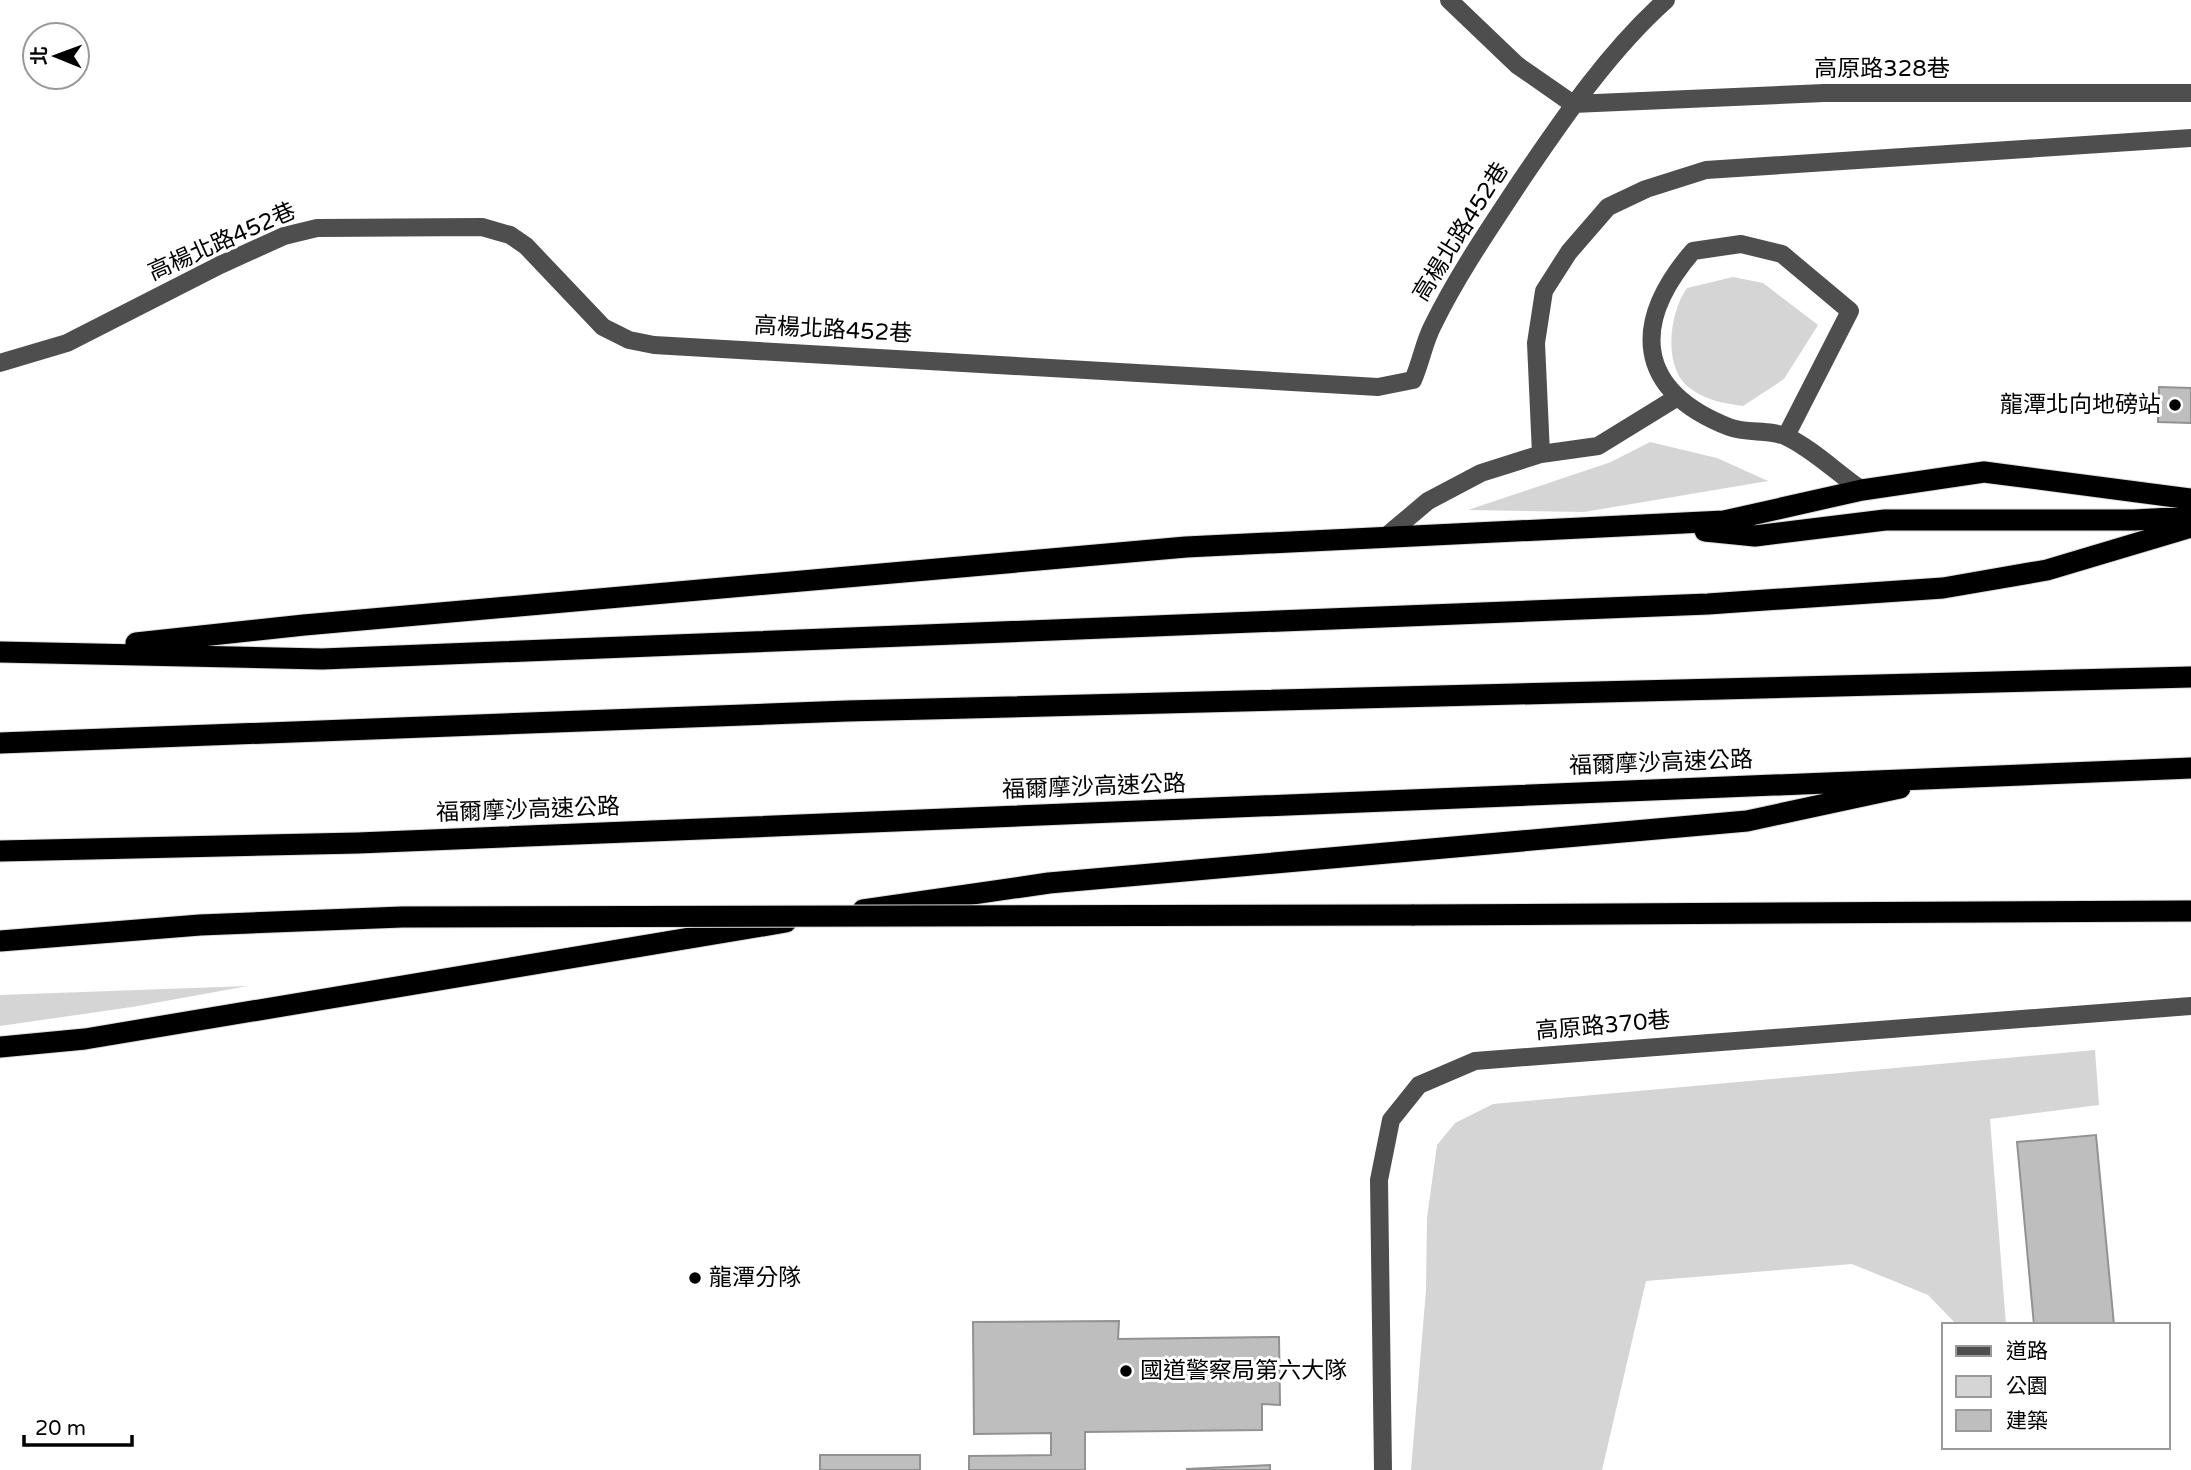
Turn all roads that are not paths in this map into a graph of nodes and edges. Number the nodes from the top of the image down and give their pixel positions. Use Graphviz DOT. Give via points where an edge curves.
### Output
graph roads {
  1 [pos="1449,0"];
  2 [pos="1666,0"];
  3 [pos="2191,93"];
  4 [pos="1573,104"];
  5 [pos="2191,138"];
  6 [pos="0,363"];
  7 [pos="1676,398"];
  8 [pos="1786,436"];
  9 [pos="1541,454"];
  10 [pos="1862,490"];
  11 [pos="2191,499"];
  12 [pos="2191,517"];
  13 [pos="1647,525"];
  14 [pos="2191,527"];
  15 [pos="1384,538"];
  16 [pos="56,651"];
  17 [pos="0,652"];
  18 [pos="2191,677"];
  19 [pos="0,743"];
  20 [pos="2191,768"];
  21 [pos="1953,776"];
  22 [pos="0,851"];
  23 [pos="2191,911"];
  24 [pos="0,941"];
  25 [pos="2191,1006"];
  26 [pos="0,1047"];
  27 [pos="1383,1470"];
  1 -- 4 [label="street" via="1517,65"];
  2 -- 4 [label="street" via="1645,18"];
  3 -- 4 [label="street, 高原路328巷" via="1824,93"];
  4 -- 6 [label="street, 高楊北路452巷" via="1452,288 1431,328 1413,380 1378,387 654,345 629,340 603,327 526,246 510,235 482,227 317,228 284,236 68,343"];
  5 -- 9 [label="street" via="1706,170 1608,207 1569,252 1544,291 1536,343"];
  7 -- 8 [label="street" via="1730,428"];
  7 -- 8 [label="street" via="1656,370 1650,329 1672,276 1693,251 1741,244 1782,254 1850,311"];
  7 -- 9 [label="street" via="1598,446"];
  8 -- 10 [label="street"];
  9 -- 15 [label="street" via="1481,473 1428,501"];
  10 -- 11 [label="highway" via="1984,472"];
  10 -- 13 [label="highway" via="1724,521"];
  12 -- 13 [label="highway" via="1885,520 1755,536"];
  13 -- 15 [label="highway"];
  14 -- 16 [label="highway" via="2047,570 1944,588 1708,604 322,659"];
  15 -- 16 [label="highway" via="1186,547"];
  16 -- 17 [label="highway"];
  18 -- 19 [label="highway" via="861,711"];
  20 -- 21 [label="highway, 福爾摩沙高速公路"];
  21 -- 22 [label="highway, 福爾摩沙高速公路" via="507,837"];
  21 -- 26 [label="highway" via="1747,821 1049,883 940,898 85,1039"];
  23 -- 24 [label="highway, bridge" via="402,917 200,925"];
  25 -- 27 [label="street, 高原路370巷" via="1475,1061 1419,1085 1391,1120 1379,1180"];
}
